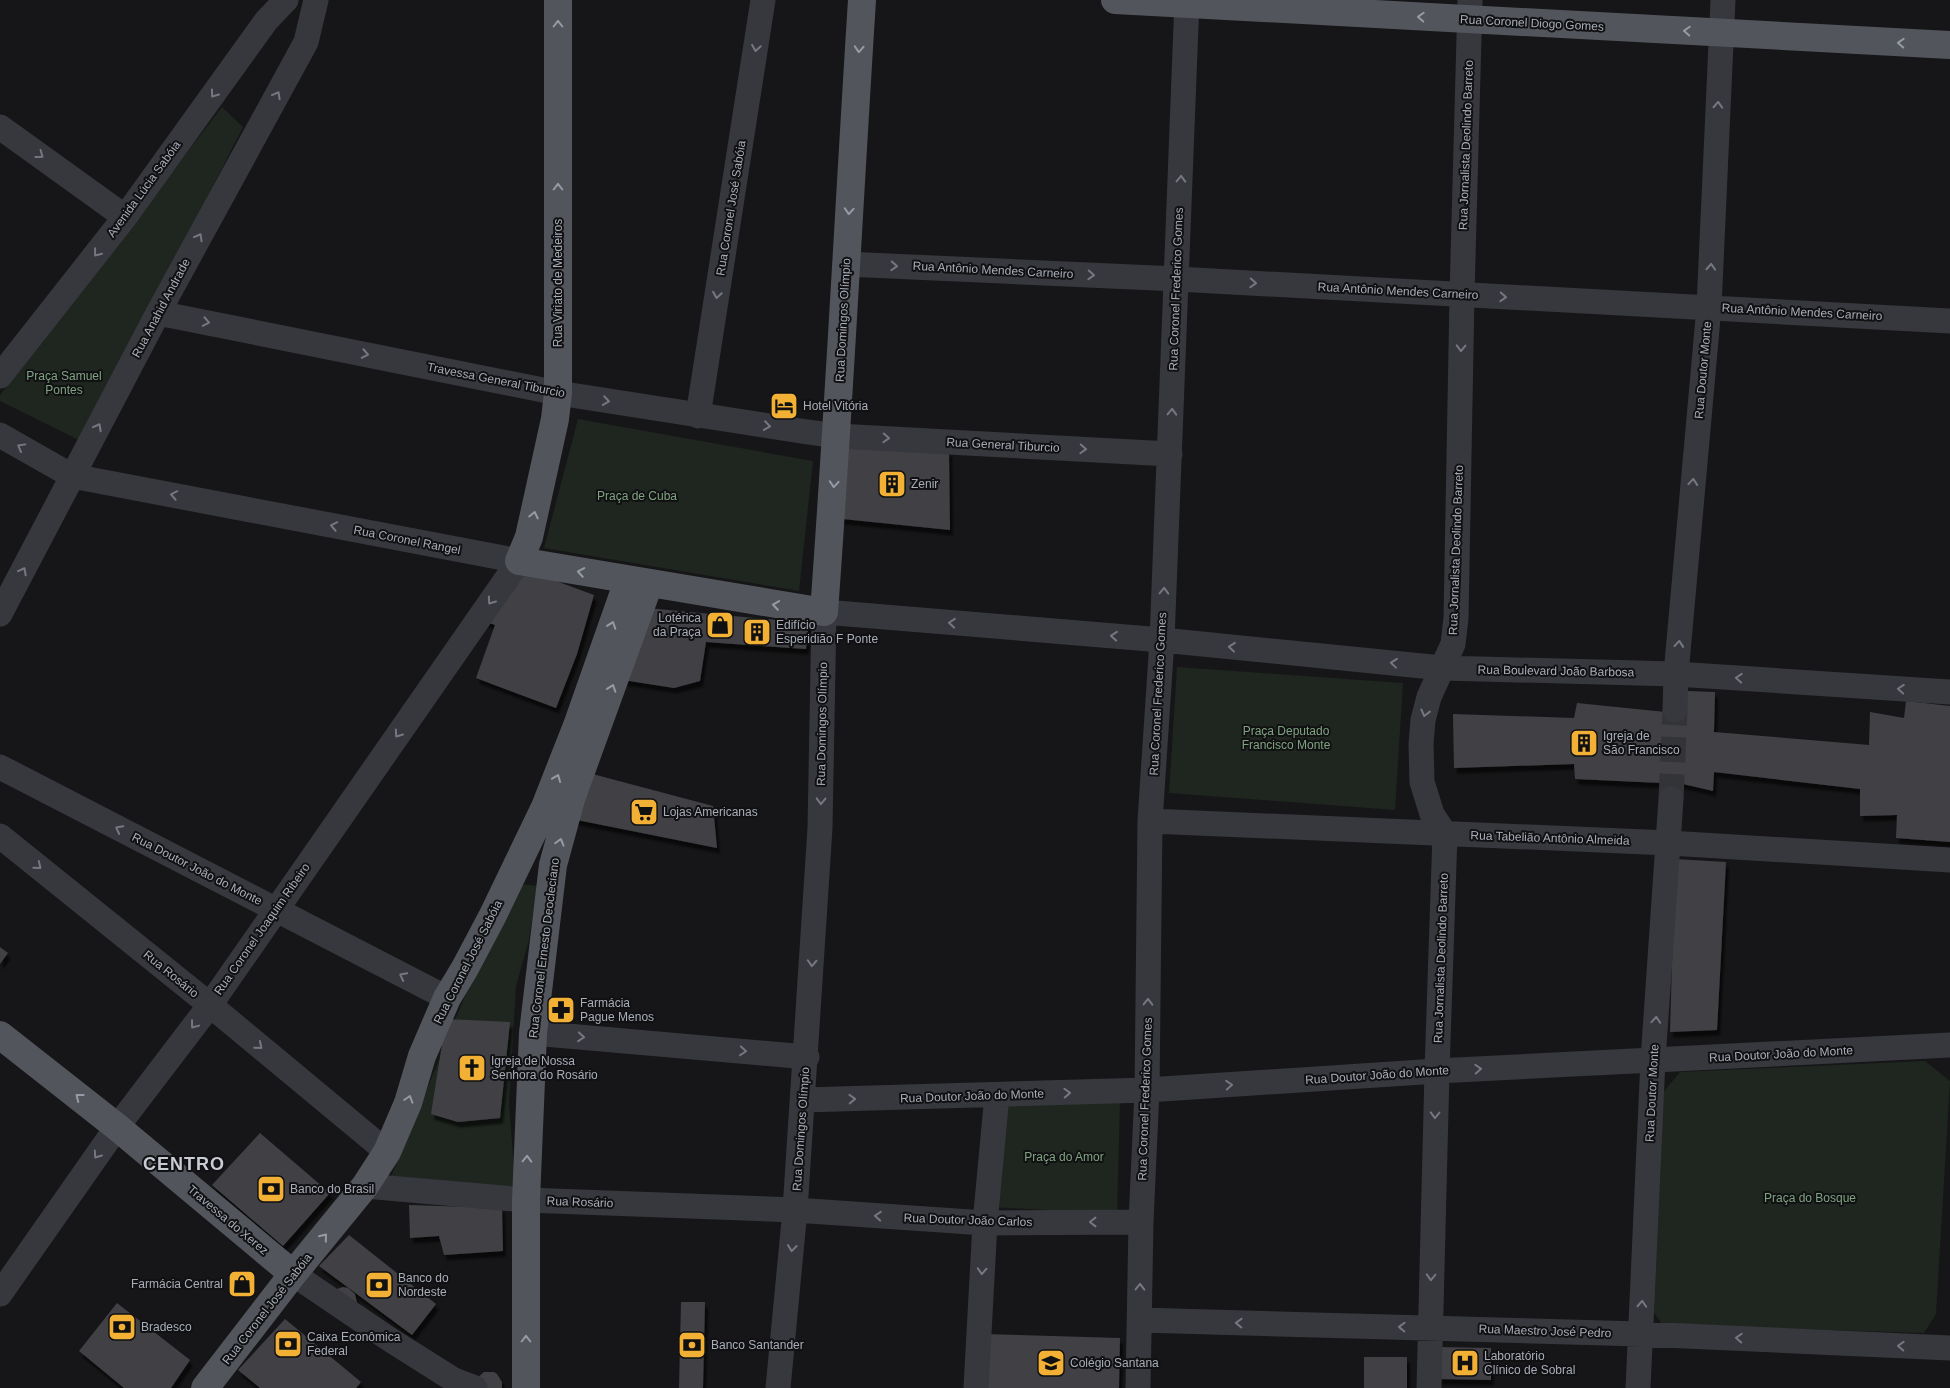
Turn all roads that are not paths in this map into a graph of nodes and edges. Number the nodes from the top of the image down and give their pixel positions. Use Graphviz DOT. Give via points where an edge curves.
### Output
graph roads {
  1 [pos="286,0"];
  2 [pos="316,0"];
  3 [pos="558,0"];
  4 [pos="763,0"];
  5 [pos="862,0"];
  6 [pos="1115,0"];
  7 [pos="1723,0"];
  8 [pos="1186,2"];
  9 [pos="1470,10"];
  10 [pos="266,21"];
  11 [pos="1721,33"];
  12 [pos="306,42"];
  13 [pos="1950,45"];
  14 [pos="0,126"];
  15 [pos="125,217"];
  16 [pos="845,264"];
  17 [pos="1177,279"];
  18 [pos="1462,295"];
  19 [pos="1709,307"];
  20 [pos="158,312"];
  21 [pos="1950,321"];
  22 [pos="0,376"];
  23 [pos="558,393"];
  24 [pos="698,416"];
  25 [pos="0,435"];
  26 [pos="837,436"];
  27 [pos="1170,454"];
  28 [pos="72,476"];
  29 [pos="519,561"];
  30 [pos="638,582"];
  31 [pos="824,612"];
  32 [pos="0,614"];
  33 [pos="1162,640"];
  34 [pos="1442,668"];
  35 [pos="1676,674"];
  36 [pos="1950,692"];
  37 [pos="1676,710"];
  38 [pos="0,767"];
  39 [pos="1671,799"];
  40 [pos="1150,821"];
  41 [pos="1445,834"];
  42 [pos="0,836"];
  43 [pos="1669,843"];
  44 [pos="1950,860"];
  45 [pos="276,910"];
  46 [pos="446,998"];
  47 [pos="210,1005"];
  48 [pos="533,1033"];
  49 [pos="0,1035"];
  50 [pos="1950,1045"];
  51 [pos="807,1057"];
  52 [pos="1653,1060"];
  53 [pos="1437,1071"];
  54 [pos="1147,1090"];
  55 [pos="997,1095"];
  56 [pos="803,1100"];
  57 [pos="117,1127"];
  58 [pos="387,1152"];
  59 [pos="366,1186"];
  60 [pos="526,1200"];
  61 [pos="795,1210"];
  62 [pos="1141,1222"];
  63 [pos="985,1223"];
  64 [pos="293,1274"];
  65 [pos="0,1294"];
  66 [pos="1140,1320"];
  67 [pos="1430,1328"];
  68 [pos="1641,1334"];
  69 [pos="1950,1348"];
  70 [pos="205,1388"];
  71 [pos="475,1388"];
  72 [pos="526,1388"];
  73 [pos="778,1388"];
  74 [pos="976,1388"];
  75 [pos="1138,1388"];
  76 [pos="1429,1388"];
  77 [pos="1638,1388"];
  1 -- 10 [label="street, Avenida Lúcia Sabóia"];
  2 -- 12 [label="street, Rua Anahid Andrade"];
  23 -- 3 [label="main road, Rua Viriato de Medeiros, one-way"];
  4 -- 24 [label="street, Rua Coronel José Sabóia, one-way"];
  5 -- 16 [label="main road, Rua Domingos Olímpio, one-way"];
  6 -- 8 [label="main road, Rua Coronel Diogo Gomes"];
  7 -- 11 [label="street, Rua Doutor Monte"];
  9 -- 8 [label="main road, Rua Coronel Diogo Gomes, one-way"];
  17 -- 8 [label="street, Rua Coronel Frederico Gomes, one-way"];
  11 -- 9 [label="main road, Rua Coronel Diogo Gomes, one-way"];
  9 -- 18 [label="street, Rua Jornalista Deolindo Barreto"];
  10 -- 12 [label="street" via="291,26"];
  10 -- 15 [label="street, Avenida Lúcia Sabóia, one-way"];
  13 -- 11 [label="main road, Rua Coronel Diogo Gomes, one-way"];
  19 -- 11 [label="street, Rua Doutor Monte, one-way"];
  20 -- 12 [label="street, Rua Anahid Andrade, one-way"];
  14 -- 15 [label="street, one-way"];
  15 -- 22 [label="street, Avenida Lúcia Sabóia, one-way"];
  16 -- 17 [label="street, Rua Antônio Mendes Carneiro, one-way"];
  16 -- 26 [label="main road, Rua Domingos Olímpio"];
  17 -- 18 [label="street, Rua Antônio Mendes Carneiro, one-way"];
  27 -- 17 [label="street, Rua Coronel Frederico Gomes, one-way"];
  18 -- 19 [label="street, Rua Antônio Mendes Carneiro, one-way"];
  18 -- 34 [label="street, Rua Jornalista Deolindo Barreto, one-way" via="1456,618 1453,644"];
  19 -- 21 [label="street, Rua Antônio Mendes Carneiro"];
  35 -- 19 [label="street, Rua Doutor Monte, one-way"];
  20 -- 23 [label="street, Travessa General Tiburcio, one-way"];
  28 -- 20 [label="street, Rua Anahid Andrade, one-way"];
  23 -- 24 [label="street, Travessa General Tiburcio, one-way"];
  29 -- 23 [label="main road, Rua Viriato de Medeiros, one-way" via="531,528"];
  24 -- 26 [label="street, Travessa General Tiburcio, one-way"];
  28 -- 25 [label="street, Rua Coronel Rangel, one-way"];
  26 -- 27 [label="street, Rua General Tiburcio, one-way"];
  26 -- 31 [label="main road, Rua Domingos Olímpio, one-way"];
  33 -- 27 [label="street, Rua Coronel Frederico Gomes, one-way"];
  29 -- 28 [label="street, Rua Coronel Rangel, one-way"];
  32 -- 28 [label="street, Rua Anahid Andrade, one-way"];
  30 -- 29 [label="main road, Rua Coronel Rangel, one-way"];
  29 -- 45 [label="street, Rua Coronel Joaquim Ribeiro, one-way"];
  31 -- 30 [label="main road, Rua Coronel Rangel, one-way"];
  46 -- 30 [label="main road, Rua Coronel José Sabóia, one-way" via="484,933 522,857"];
  48 -- 30 [label="main road, Rua Coronel Ernesto Deocleciano, one-way" via="553,864"];
  33 -- 31 [label="street, Rua Boulevard João Barbosa, one-way"];
  31 -- 51 [label="street, Rua Domingos Olímpio, one-way" via="820,828"];
  34 -- 33 [label="street, Rua Boulevard João Barbosa, one-way"];
  33 -- 40 [label="street, Rua Coronel Frederico Gomes"];
  34 -- 35 [label="street, Rua Boulevard João Barbosa"];
  34 -- 41 [label="street, Rua Jornalista Deolindo Barreto, one-way" via="1422,720 1421,744 1422,782 1432,814"];
  36 -- 35 [label="street, Rua Boulevard João Barbosa, one-way"];
  35 -- 37 [label="street, Rua Doutor Monte"];
  45 -- 38 [label="street, Rua Doutor João do Monte, one-way"];
  39 -- 43 [label="street, Rua Doutor Monte"];
  40 -- 41 [label="street, Rua Tabelião Antônio Almeida"];
  54 -- 40 [label="street, Rua Coronel Frederico Gomes, one-way"];
  41 -- 43 [label="street, Rua Tabelião Antônio Almeida"];
  41 -- 53 [label="street, Rua Jornalista Deolindo Barreto"];
  42 -- 47 [label="street, Rua Rosário, one-way"];
  43 -- 44 [label="street, Rua Tabelião Antônio Almeida"];
  52 -- 43 [label="street, Rua Doutor Monte, one-way"];
  46 -- 45 [label="street, Rua Doutor João do Monte, one-way"];
  45 -- 47 [label="street, Rua Coronel Joaquim Ribeiro"];
  58 -- 46 [label="main road, Rua Coronel José Sabóia, one-way"];
  47 -- 57 [label="street, Rua Coronel Joaquim Ribeiro, one-way"];
  47 -- 58 [label="street, Rua Rosário, one-way"];
  48 -- 51 [label="street, one-way"];
  60 -- 48 [label="main road, Rua Coronel Ernesto Deocleciano, one-way"];
  57 -- 49 [label="main road, Travessa do Xerez, one-way"];
  50 -- 52 [label="street, Rua Doutor João do Monte"];
  51 -- 56 [label="street, Rua Domingos Olímpio"];
  53 -- 52 [label="street, Rua Doutor João do Monte, one-way"];
  68 -- 52 [label="street, Rua Doutor Monte, one-way"];
  54 -- 53 [label="street, Rua Doutor João do Monte, one-way"];
  53 -- 67 [label="street, Rua Jornalista Deolindo Barreto, one-way"];
  55 -- 54 [label="street, Rua Doutor João do Monte, one-way"];
  54 -- 62 [label="street, Rua Coronel Frederico Gomes"];
  56 -- 55 [label="street, Rua Doutor João do Monte, one-way"];
  55 -- 63 [label="street"];
  56 -- 61 [label="street, Rua Domingos Olímpio"];
  57 -- 64 [label="main road, Travessa do Xerez"];
  57 -- 65 [label="street, Rua Coronel Joaquim Ribeiro, one-way"];
  58 -- 59 [label="main road, Rua Coronel José Sabóia"];
  59 -- 60 [label="street, Rua Rosário"];
  64 -- 59 [label="main road, Rua Coronel José Sabóia, one-way"];
  60 -- 61 [label="street, Rua Rosário"];
  72 -- 60 [label="main road, Rua Coronel Ernesto Deocleciano, one-way"];
  63 -- 61 [label="street, Rua Doutor João Carlos, one-way"];
  61 -- 73 [label="street, Rua Domingos Olímpio, one-way"];
  62 -- 63 [label="street, Rua Doutor João Carlos, one-way"];
  66 -- 62 [label="street, Rua Coronel Frederico Gomes, one-way"];
  63 -- 74 [label="street, one-way"];
  64 -- 70 [label="main road, Rua Coronel José Sabóia"];
  64 -- 71 [label="street" via="454,1380"];
  67 -- 66 [label="street, Rua Maestro José Pedro, one-way"];
  66 -- 75 [label="street, Rua Coronel Frederico Gomes"];
  67 -- 68 [label="street, Rua Maestro José Pedro"];
  67 -- 76 [label="street, Rua Jornalista Deolindo Barreto"];
  69 -- 68 [label="street, Rua Maestro José Pedro, one-way"];
  68 -- 77 [label="street, Rua Doutor Monte"];
}
